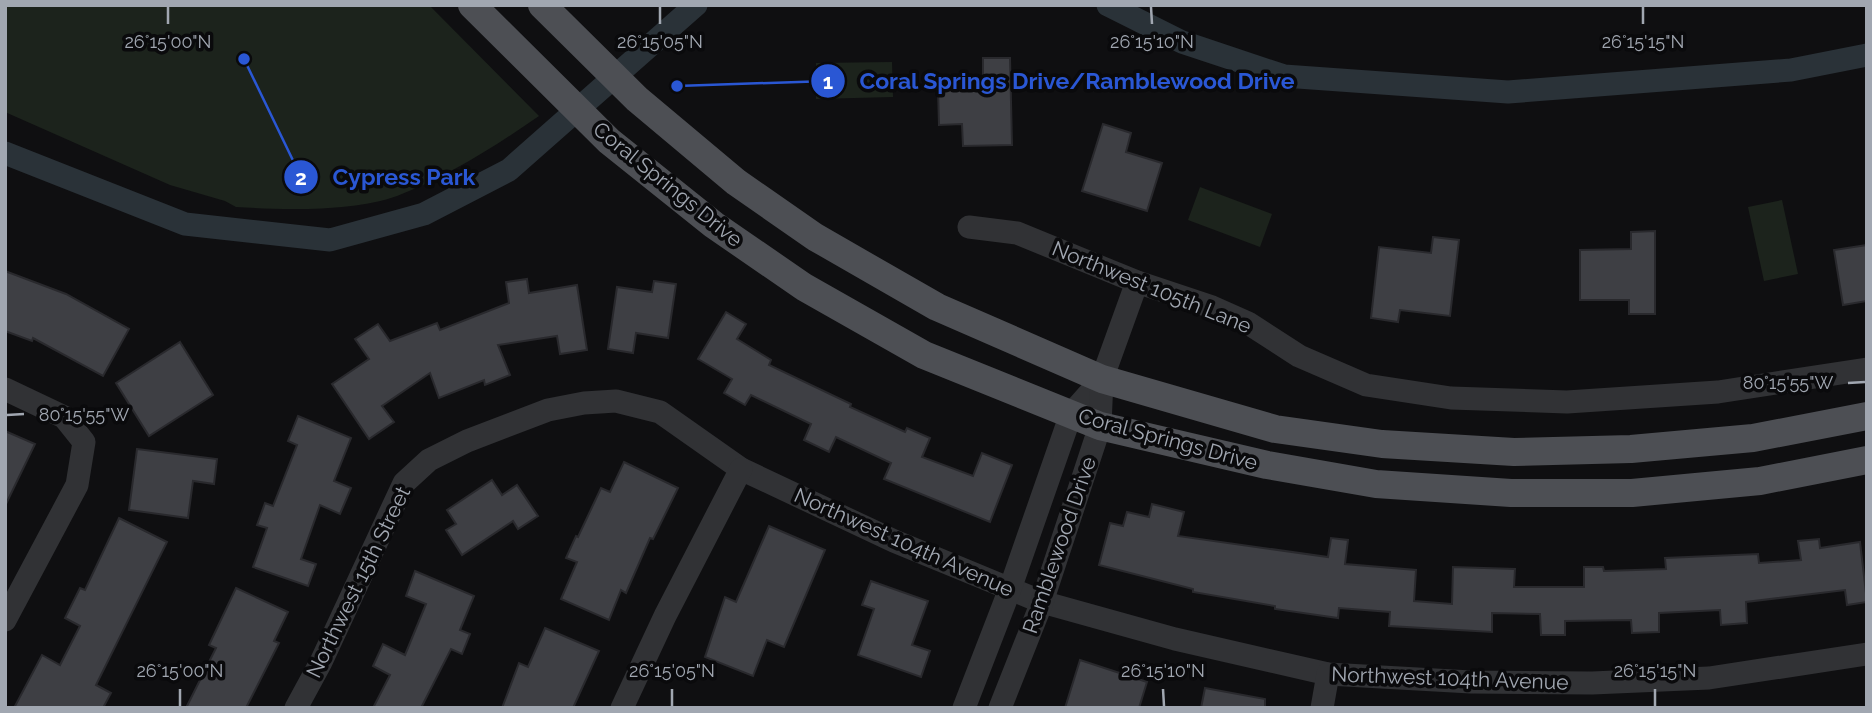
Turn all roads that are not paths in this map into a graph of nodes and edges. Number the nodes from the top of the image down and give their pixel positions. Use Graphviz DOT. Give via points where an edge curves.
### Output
graph roads {
  1 [pos="472,5"];
  2 [pos="542,5"];
  3 [pos="969,227"];
  4 [pos="1137,282"];
  5 [pos="1867,369"];
  6 [pos="1102,379"];
  7 [pos="5,389"];
  8 [pos="583,403"];
  9 [pos="1071,414"];
  10 [pos="1867,416"];
  11 [pos="1100,426"];
  12 [pos="1867,460"];
  13 [pos="741,469"];
  14 [pos="1010,589"];
  15 [pos="1042,602"];
  16 [pos="5,620"];
  17 [pos="1867,654"];
  18 [pos="1328,674"];
  19 [pos="296,708"];
  20 [pos="622,708"];
  21 [pos="964,708"];
  22 [pos="1000,708"];
  23 [pos="1322,708"];
  1 -- 9 [label="main road, Coral Springs Drive" via="609,141 714,225 804,286 924,355"];
  2 -- 6 [label="main road, Coral Springs Drive" via="637,100 736,182 815,237 937,307"];
  3 -- 4 [label="street, Northwest 105th Lane" via="1017,233"];
  4 -- 5 [label="street, Northwest 105th Lane" via="1248,323 1298,356 1366,385 1451,398 1567,401 1707,393"];
  4 -- 6 [label="street, Ramblewood Drive"];
  6 -- 9 [label="street, Ramblewood Drive"];
  6 -- 10 [label="main road, Coral Springs Drive" via="1275,429 1382,444 1514,452 1631,449 1754,438"];
  6 -- 11 [label="street, Ramblewood Drive"];
  7 -- 16 [label="street" via="64,417 84,442 77,485"];
  8 -- 13 [label="street, Northwest 104th Avenue" via="616,401 660,412"];
  8 -- 19 [label="street, Northwest 15th Street" via="548,410 467,441 429,460 404,483"];
  9 -- 11 [label="main road, Coral Springs Drive"];
  9 -- 14 [label="street, Ramblewood Drive"];
  11 -- 12 [label="main road, Coral Springs Drive" via="1267,465 1376,484 1511,494 1632,493 1759,481"];
  11 -- 15 [label="street, Ramblewood Drive"];
  13 -- 14 [label="street, Northwest 104th Avenue"];
  13 -- 20 [label="street"];
  14 -- 15 [label="street, Northwest 104th Avenue"];
  14 -- 21 [label="street, Ramblewood Drive"];
  15 -- 18 [label="street, Northwest 104th Avenue"];
  15 -- 22 [label="street, Ramblewood Drive"];
  17 -- 18 [label="street, Northwest 104th Avenue" via="1709,678 1592,683"];
  18 -- 23 [label="street"];
}
